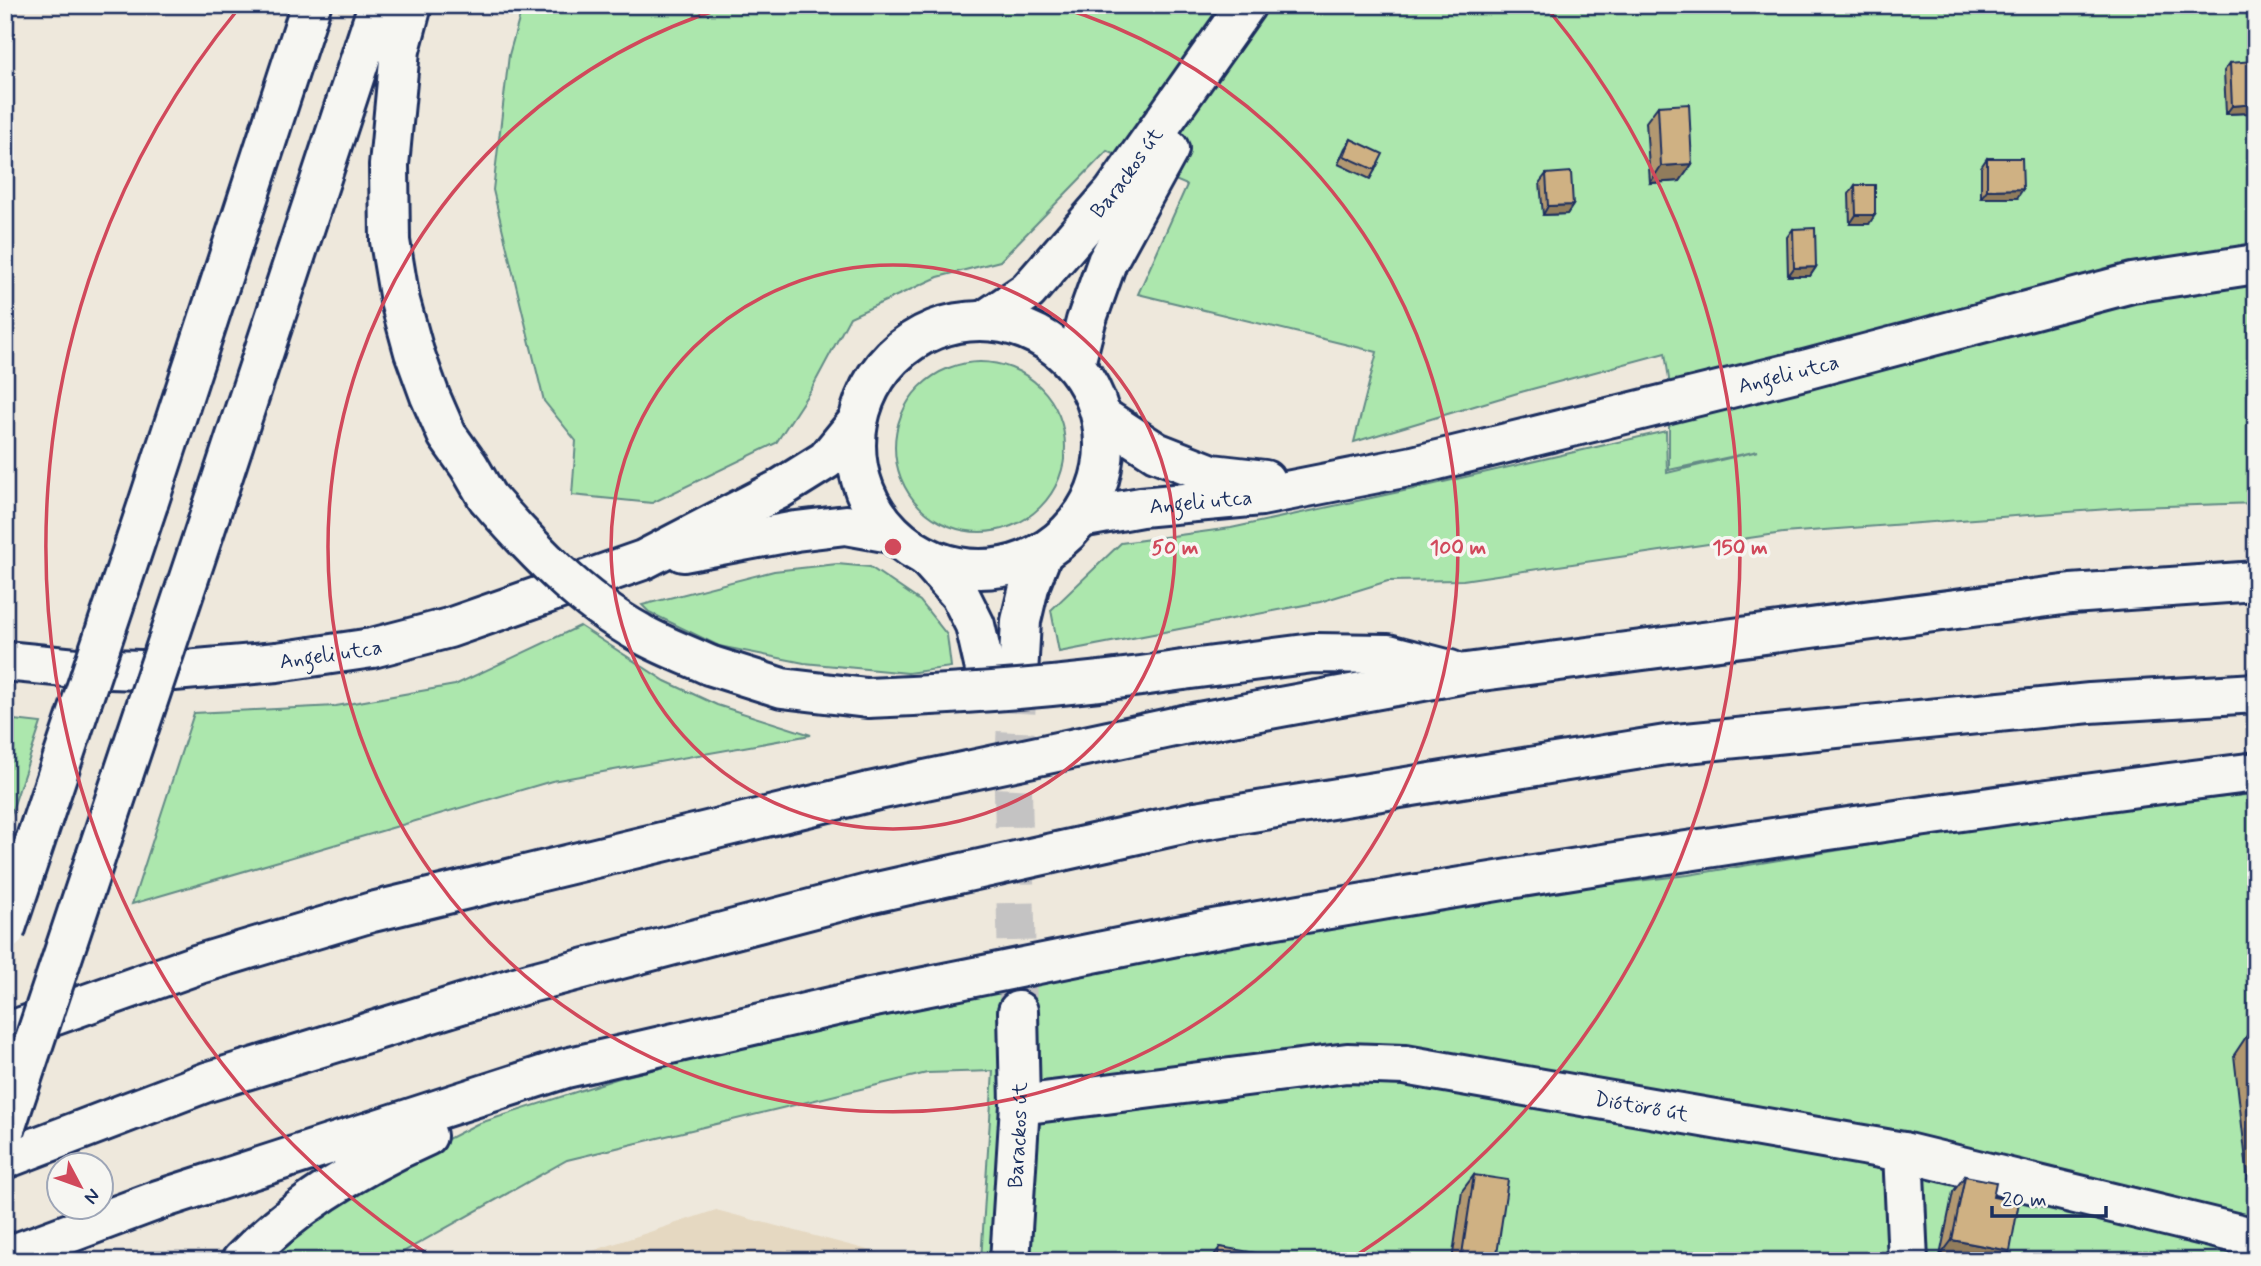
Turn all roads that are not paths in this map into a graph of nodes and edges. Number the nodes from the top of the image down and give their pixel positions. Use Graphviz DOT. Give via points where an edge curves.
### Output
graph roads {
  1 [pos="311,5"];
  2 [pos="378,5"];
  3 [pos="412,5"];
  4 [pos="1247,5"];
  5 [pos="2256,264"];
  6 [pos="985,320"];
  7 [pos="1075,364"];
  8 [pos="1101,416"];
  9 [pos="858,421"];
  10 [pos="1323,482"];
  11 [pos="1080,518"];
  12 [pos="891,533"];
  13 [pos="1043,552"];
  14 [pos="928,559"];
  15 [pos="643,560"];
  16 [pos="2256,581"];
  17 [pos="5,661"];
  18 [pos="1466,673"];
  19 [pos="2256,693"];
  20 [pos="2256,772"];
  21 [pos="5,932"];
  22 [pos="1018,1011"];
  23 [pos="5,1033"];
  24 [pos="566,1068"];
  25 [pos="1020,1105"];
  26 [pos="5,1129"];
  27 [pos="1903,1152"];
  28 [pos="5,1159"];
  29 [pos="2256,1238"];
  30 [pos="5,1256"];
  31 [pos="241,1261"];
  32 [pos="1010,1261"];
  33 [pos="1908,1261"];
  1 -- 21 [label="main road, bridge"];
  2 -- 26 [label="main road, bridge"];
  3 -- 18 [label="main road, bridge" via="400,50 389,165 390,241 414,352 447,435 487,497 528,544 586,596 639,633 709,665 782,688 867,698 1128,678 1313,653 1388,654"];
  4 -- 6 [label="main road, Barackos út" via="1089,221 1028,291"];
  4 -- 7 [label="main road, Barackos út" via="1107,262"];
  5 -- 10 [label="main road, Angeli utca" via="2132,283 1504,445"];
  6 -- 7 [label="main road" via="1035,332"];
  6 -- 9 [label="main road" via="928,332 903,347 866,393"];
  7 -- 8 [label="main road" via="1091,388"];
  8 -- 10 [label="main road, Angeli utca" via="1156,452 1212,474"];
  8 -- 11 [label="main road" via="1104,456 1097,491"];
  9 -- 12 [label="main road" via="854,453 858,473 866,495"];
  9 -- 15 [label="main road, Angeli utca" via="826,460"];
  10 -- 11 [label="main road, Angeli utca" via="1261,496 1141,507"];
  11 -- 13 [label="main road"];
  12 -- 14 [label="main road"];
  12 -- 15 [label="main road, Angeli utca" via="846,525"];
  13 -- 14 [label="main road" via="1022,564 980,569 950,567"];
  13 -- 14 [label="main road" via="1002,677 960,595"];
  15 -- 17 [label="main road, Angeli utca" via="449,628 372,648 277,663 174,671"];
  16 -- 18 [label="main road" via="2071,594"];
  18 -- 23 [label="main road, bridge" via="1188,724 869,792 372,912 199,964"];
  19 -- 28 [label="main road, bridge" via="2090,703 1666,745 1196,821 868,894 516,987 207,1082"];
  20 -- 24 [label="main road, bridge" via="1676,853 1202,930 870,998"];
  22 -- 25 [label="main road, Barackos út"];
  24 -- 30 [label="main road" via="158,1200"];
  24 -- 31 [label="main road" via="378,1157 320,1193"];
  25 -- 27 [label="main road, Diótörő út" via="1347,1063 1405,1065"];
  25 -- 32 [label="main road, Barackos út"];
  27 -- 29 [label="main road, Diótörő út"];
  27 -- 33 [label="main road"];
}
